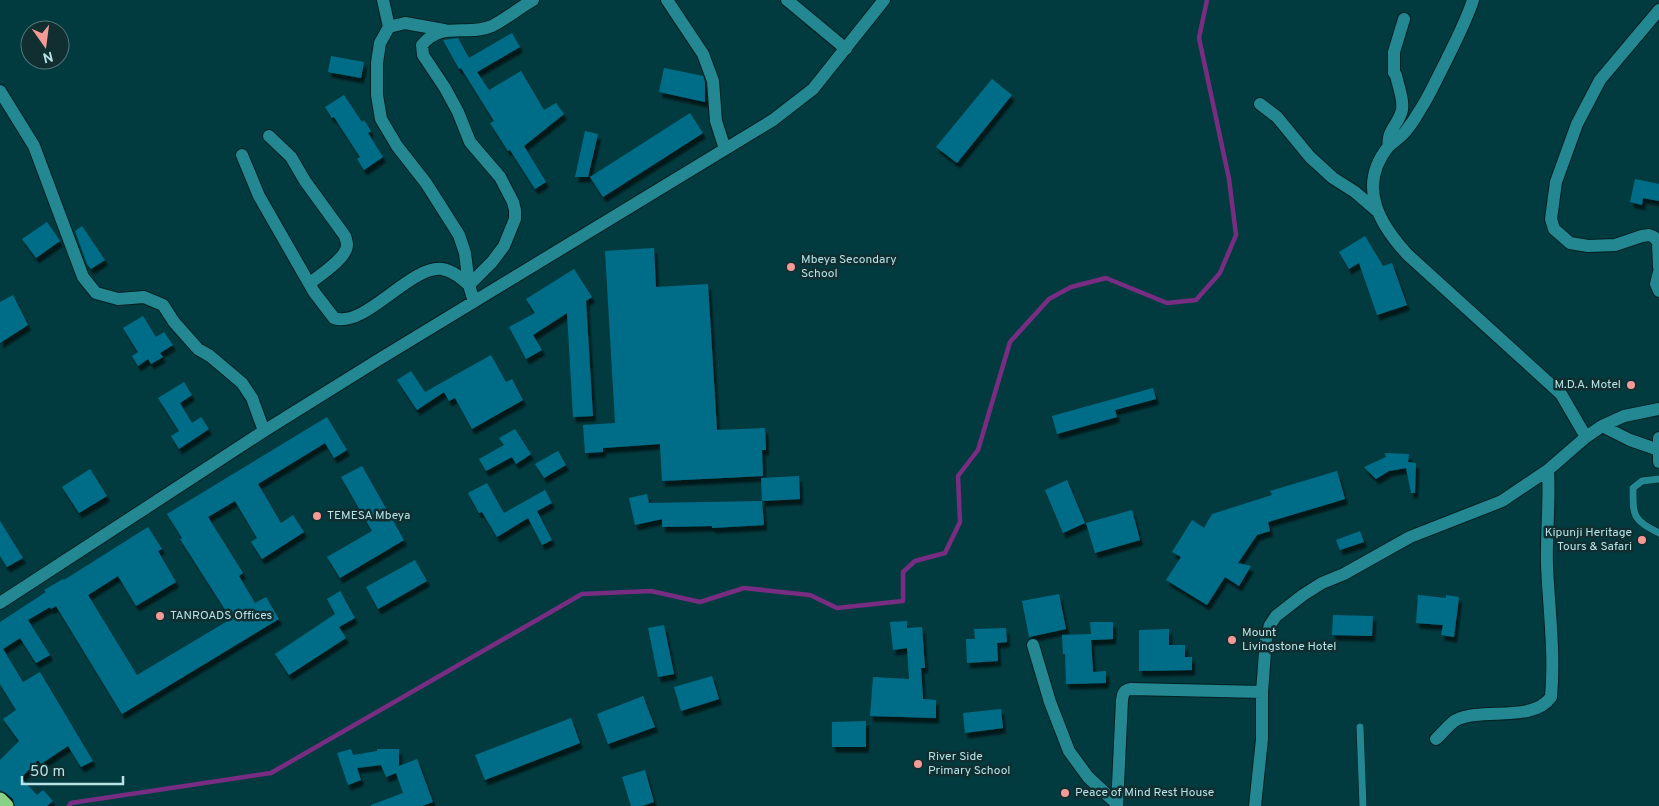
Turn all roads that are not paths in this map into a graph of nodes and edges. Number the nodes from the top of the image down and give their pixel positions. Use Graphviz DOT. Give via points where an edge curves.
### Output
graph roads {
  1 [pos="383,0"];
  2 [pos="533,0"];
  3 [pos="667,0"];
  4 [pos="787,0"];
  5 [pos="884,0"];
  6 [pos="1473,0"];
  7 [pos="1659,10"];
  8 [pos="1404,19"];
  9 [pos="389,27"];
  10 [pos="444,30"];
  11 [pos="846,49"];
  12 [pos="0,91"];
  13 [pos="1260,104"];
  14 [pos="269,136"];
  15 [pos="1389,146"];
  16 [pos="725,149"];
  17 [pos="242,155"];
  18 [pos="1378,211"];
  19 [pos="1659,267"];
  20 [pos="1659,272"];
  21 [pos="310,283"];
  22 [pos="469,285"];
  23 [pos="1659,292"];
  24 [pos="474,302"];
  25 [pos="1659,409"];
  26 [pos="1602,426"];
  27 [pos="264,431"];
  28 [pos="1586,437"];
  29 [pos="1659,438"];
  30 [pos="1658,450"];
  31 [pos="1659,462"];
  32 [pos="1548,470"];
  33 [pos="1659,479"];
  34 [pos="1659,533"];
  35 [pos="2,598"];
  36 [pos="1033,645"];
  37 [pos="1262,692"];
  38 [pos="1360,727"];
  39 [pos="1436,739"];
  40 [pos="0,800"];
  41 [pos="1117,805"];
  42 [pos="6,806"];
  43 [pos="1255,806"];
  44 [pos="1362,806"];
  1 -- 9 [label="street"];
  2 -- 10 [label="street" via="492,26 477,30"];
  3 -- 16 [label="street" via="703,54 713,81 716,121"];
  4 -- 11 [label="street"];
  5 -- 11 [label="street"];
  6 -- 15 [label="street" via="1421,110"];
  7 -- 19 [label="street" via="1600,80 1577,124 1556,182 1551,219 1554,229 1570,243 1615,245 1642,236 1654,237 1658,242"];
  8 -- 15 [label="street" via="1394,59 1402,111 1388,135"];
  9 -- 10 [label="street" via="406,23"];
  9 -- 22 [label="street" via="380,43 377,63 377,95 382,118 397,146 426,183 459,235"];
  10 -- 22 [label="street" via="422,45 423,55 458,112 470,142 500,177 515,210 515,219 504,246"];
  11 -- 16 [label="street" via="813,89 772,120"];
  12 -- 27 [label="street" via="34,146 83,277 96,293 118,299 144,297 163,305 198,349 242,383 252,398"];
  13 -- 18 [label="street" via="1277,117 1310,157 1333,178"];
  14 -- 21 [label="street" via="291,157 345,236 345,252"];
  15 -- 18 [label="street" via="1373,172 1372,186"];
  16 -- 24 [label="street"];
  17 -- 21 [label="street" via="259,196"];
  18 -- 28 [label="street" via="1391,236 1408,255 1561,394"];
  20 -- 23 [label="street" via="1656,284"];
  21 -- 22 [label="street" via="330,314 338,319 361,313 417,276 434,269 449,271"];
  22 -- 24 [label="street"];
  24 -- 27 [label="street"];
  25 -- 26 [label="street" via="1624,416"];
  26 -- 28 [label="street"];
  26 -- 30 [label="street"];
  27 -- 35 [label="street"];
  28 -- 32 [label="street"];
  29 -- 30 [label="street"];
  30 -- 31 [label="street"];
  32 -- 37 [label="street" via="1502,501 1410,537 1303,594 1270,625"];
  32 -- 39 [label="street" via="1551,697 1539,708 1455,721"];
  33 -- 34 [label="lane" via="1642,482 1633,488 1633,511 1638,522"];
  36 -- 41 [label="street" via="1069,751 1088,777"];
  37 -- 41 [label="street" via="1126,690 1122,700"];
  37 -- 43 [label="street" via="1262,739"];
  38 -- 44 [label="lane"];
  40 -- 42 [label="highway"];
}
